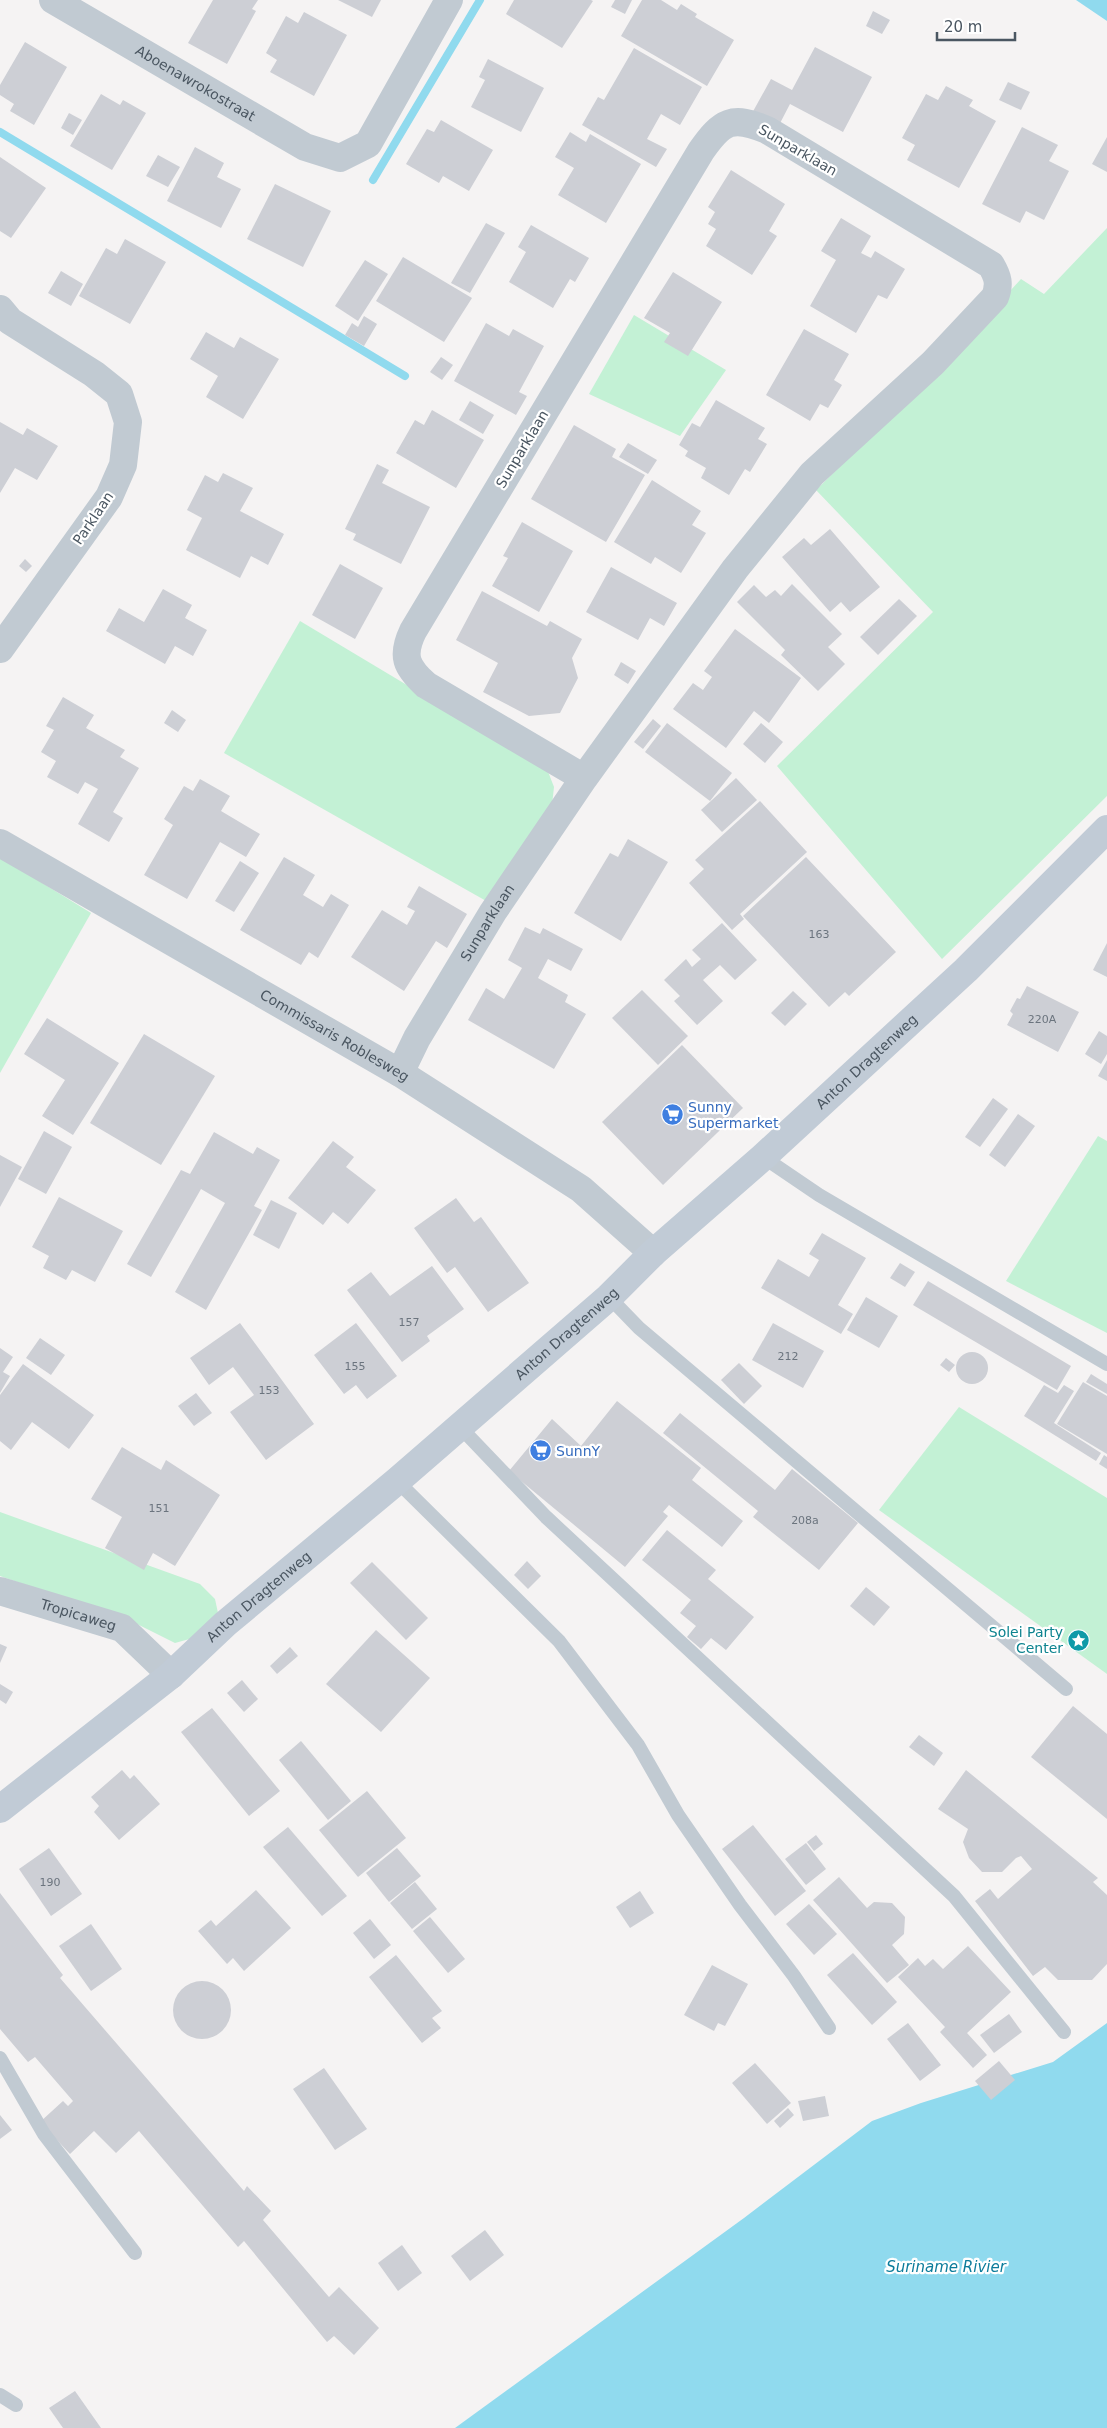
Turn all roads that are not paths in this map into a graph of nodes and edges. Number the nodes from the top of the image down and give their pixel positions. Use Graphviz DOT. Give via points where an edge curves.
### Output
graph roads {
  1 [pos="53,0"];
  2 [pos="449,0"];
  3 [pos="0,309"];
  4 [pos="0,649"];
  5 [pos="584,778"];
  6 [pos="1107,828"];
  7 [pos="0,843"];
  8 [pos="400,1073"];
  9 [pos="763,1157"];
  10 [pos="653,1253"];
  11 [pos="609,1297"];
  12 [pos="1107,1364"];
  13 [pos="460,1427"];
  14 [pos="397,1481"];
  15 [pos="0,1591"];
  16 [pos="171,1675"];
  17 [pos="1066,1689"];
  18 [pos="0,1809"];
  19 [pos="829,2028"];
  20 [pos="1064,2032"];
  21 [pos="0,2058"];
  22 [pos="135,2254"];
  23 [pos="0,2395"];
  24 [pos="16,2405"];
  1 -- 2 [label="street, Aboenawrokostraat" via="304,147 340,158 368,144"];
  3 -- 4 [label="street, Parklaan" via="10,321 94,374 118,394 128,422 123,465 110,497"];
  5 -- 5 [label="street, Sunparklaan" via="735,569 812,474 933,363 995,297 998,288 998,276 991,265 747,121 730,122 714,132 701,151 406,646 407,663 426,685"];
  5 -- 8 [label="street, Sunparklaan" via="493,912 417,1038"];
  6 -- 9 [label="main road, Anton Dragtenweg" via="966,970"];
  7 -- 8 [label="street, Commissaris Roblesweg"];
  8 -- 10 [label="street, Commissaris Roblesweg" via="581,1189"];
  9 -- 10 [label="main road, Anton Dragtenweg"];
  9 -- 12 [label="lane" via="819,1195"];
  10 -- 11 [label="main road, Anton Dragtenweg"];
  11 -- 13 [label="main road, Anton Dragtenweg"];
  11 -- 17 [label="lane" via="639,1328"];
  13 -- 14 [label="main road, Anton Dragtenweg"];
  13 -- 20 [label="lane" via="546,1517 954,1896"];
  14 -- 16 [label="main road, Anton Dragtenweg" via="225,1624"];
  14 -- 19 [label="lane" via="558,1641 638,1745 678,1815"];
  15 -- 16 [label="street, Tropicaweg" via="122,1628"];
  16 -- 18 [label="main road, Anton Dragtenweg"];
  21 -- 22 [label="lane" via="44,2134"];
  23 -- 24 [label="lane"];
}
